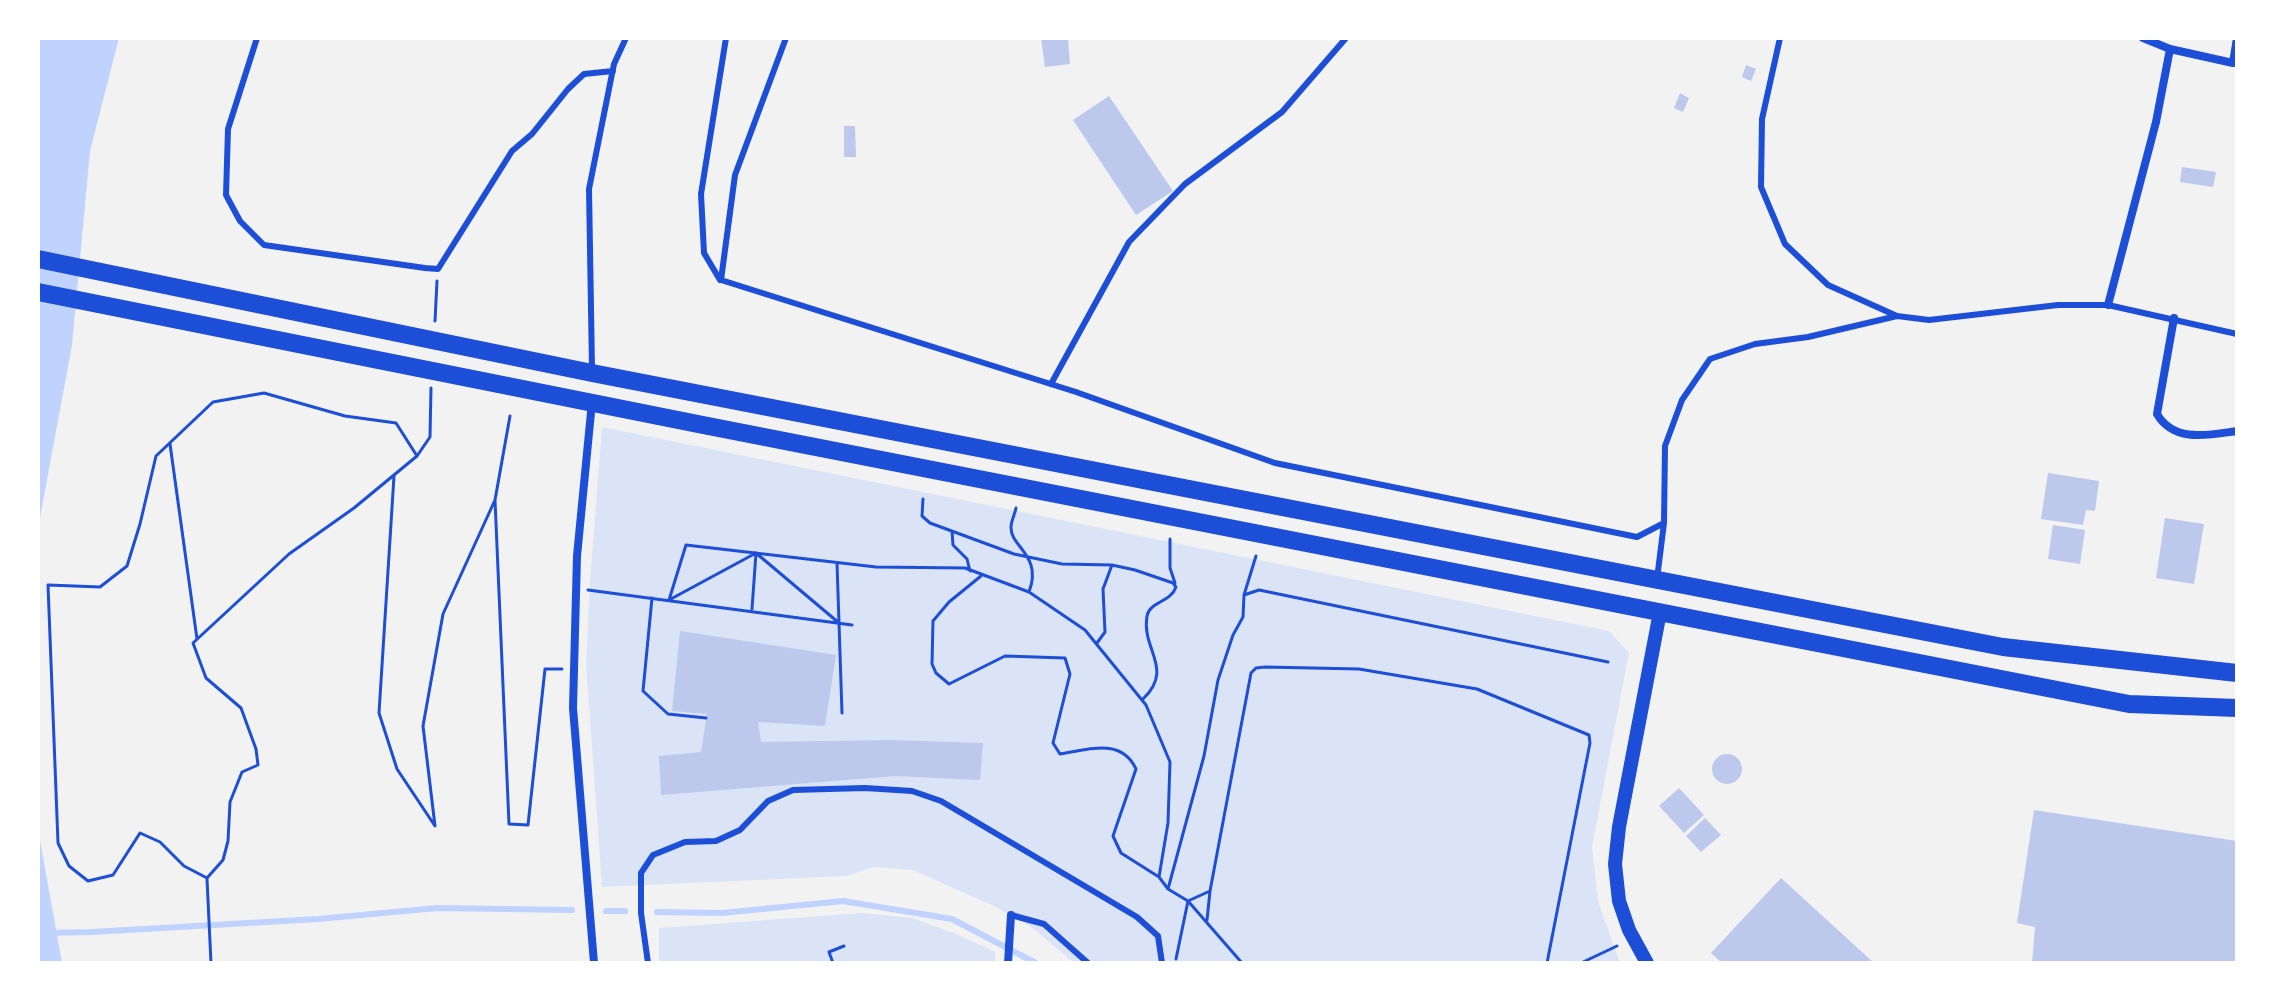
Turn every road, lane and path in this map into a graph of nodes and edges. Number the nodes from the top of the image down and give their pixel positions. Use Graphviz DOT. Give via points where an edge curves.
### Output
graph roads {
  1 [pos="257,38"];
  2 [pos="626,38"];
  3 [pos="726,38"];
  4 [pos="786,38"];
  5 [pos="1346,38"];
  6 [pos="1780,38"];
  7 [pos="2143,38"];
  8 [pos="2237,38"];
  9 [pos="2170,49"];
  10 [pos="613,71"];
  11 [pos="38,259"];
  12 [pos="438,269"];
  13 [pos="721,280"];
  14 [pos="38,292"];
  15 [pos="2108,305"];
  16 [pos="1897,316"];
  17 [pos="2174,318"];
  18 [pos="434,332"];
  19 [pos="2237,334"];
  20 [pos="592,373"];
  21 [pos="431,379"];
  22 [pos="1051,384"];
  23 [pos="592,402"];
  24 [pos="510,416"];
  25 [pos="2237,431"];
  26 [pos="170,442"];
  27 [pos="417,456"];
  28 [pos="394,476"];
  29 [pos="923,499"];
  30 [pos="495,500"];
  31 [pos="1016,508"];
  32 [pos="1664,523"];
  33 [pos="952,531"];
  34 [pos="1170,539"];
  35 [pos="756,553"];
  36 [pos="1029,556"];
  37 [pos="1256,556"];
  38 [pos="837,563"];
  39 [pos="1112,565"];
  40 [pos="970,571"];
  41 [pos="981,576"];
  42 [pos="1657,582"];
  43 [pos="1176,587"];
  44 [pos="576,588"];
  45 [pos="1029,592"];
  46 [pos="1244,595"];
  47 [pos="652,598"];
  48 [pos="669,600"];
  49 [pos="752,610"];
  50 [pos="1660,612"];
  51 [pos="839,623"];
  52 [pos="852,625"];
  53 [pos="197,639"];
  54 [pos="1097,643"];
  55 [pos="1608,662"];
  56 [pos="574,669"];
  57 [pos="2237,673"];
  58 [pos="1142,700"];
  59 [pos="2237,708"];
  60 [pos="842,713"];
  61 [pos="706,718"];
  62 [pos="1159,877"];
  63 [pos="207,878"];
  64 [pos="1168,889"];
  65 [pos="1210,891"];
  66 [pos="1188,901"];
  67 [pos="1011,915"];
  68 [pos="1207,920"];
  69 [pos="844,946"];
  70 [pos="1617,946"];
  71 [pos="211,963"];
  72 [pos="594,963"];
  73 [pos="648,963"];
  74 [pos="833,963"];
  75 [pos="1008,963"];
  76 [pos="1088,963"];
  77 [pos="1162,963"];
  78 [pos="1175,963"];
  79 [pos="1242,963"];
  80 [pos="1547,963"];
  81 [pos="1581,963"];
  82 [pos="1647,963"];
  1 -- 12 [label="lane" via="228,129 226,195 240,221 264,245"];
  2 -- 10 [label="lane"];
  3 -- 13 [label="lane" via="701,194 704,253"];
  4 -- 13 [label="lane" via="735,175"];
  5 -- 22 [label="lane" via="1282,112 1185,184 1129,242"];
  6 -- 16 [label="lane" via="1762,119 1761,187 1785,244 1828,285"];
  7 -- 9 [label="street"];
  8 -- 9 [label="street" via="2233,63"];
  9 -- 15 [label="street"];
  10 -- 12 [label="lane" via="584,74 512,151"];
  10 -- 20 [label="lane" via="589,189"];
  11 -- 20 [label="main road"];
  12 -- 18 [label="path"];
  13 -- 22 [label="lane"];
  14 -- 23 [label="main road"];
  15 -- 16 [label="lane" via="2058,305 1929,320"];
  15 -- 17 [label="lane"];
  16 -- 32 [label="lane" via="1755,344 1710,359 1682,400 1665,446"];
  17 -- 19 [label="lane"];
  17 -- 25 [label="street" via="2157,414 2164,427 2201,436"];
  20 -- 42 [label="main road"];
  21 -- 27 [label="path" via="430,437"];
  22 -- 32 [label="lane" via="1275,463 1637,537"];
  23 -- 44 [label="street"];
  23 -- 50 [label="main road"];
  24 -- 30 [label="path"];
  26 -- 27 [label="path" via="213,402 264,393 345,416 396,423"];
  26 -- 53 [label="path"];
  26 -- 63 [label="path" via="156,456 127,566 100,587 48,585 58,843 69,866 88,881 113,875 140,833"];
  27 -- 28 [label="path"];
  28 -- 30 [label="path" via="379,713 397,769 435,826 423,726 443,614"];
  28 -- 53 [label="path" via="289,554"];
  29 -- 33 [label="path" via="922,516"];
  30 -- 56 [label="path" via="509,824 528,825 545,669"];
  31 -- 36 [label="path" via="1010,528"];
  32 -- 42 [label="lane"];
  33 -- 36 [label="path"];
  33 -- 40 [label="path" via="953,545 967,559"];
  34 -- 43 [label="path"];
  35 -- 38 [label="path"];
  35 -- 48 [label="path"];
  35 -- 48 [label="path" via="686,545"];
  35 -- 49 [label="path"];
  35 -- 51 [label="path"];
  36 -- 39 [label="path" via="1062,564"];
  36 -- 45 [label="path"];
  37 -- 46 [label="path"];
  38 -- 40 [label="path"];
  38 -- 51 [label="path"];
  39 -- 43 [label="path"];
  39 -- 54 [label="path" via="1103,589 1105,632"];
  40 -- 41 [label="path"];
  41 -- 45 [label="path"];
  41 -- 62 [label="path" via="933,621 936,673 949,684 1005,656 1065,658 1070,674 1053,743 1060,754 1109,747 1131,758 1136,769 1113,836 1121,853"];
  42 -- 57 [label="main road" via="2003,647"];
  43 -- 58 [label="path" via="1147,614 1158,673"];
  44 -- 47 [label="path"];
  44 -- 56 [label="street"];
  45 -- 54 [label="path"];
  46 -- 55 [label="path" via="1259,590"];
  46 -- 64 [label="path" via="1243,617 1218,680 1204,756"];
  47 -- 48 [label="path"];
  47 -- 61 [label="path" via="643,691 668,714"];
  48 -- 49 [label="path"];
  49 -- 51 [label="path"];
  50 -- 59 [label="main road" via="2129,704"];
  50 -- 82 [label="street" via="1615,864 1619,901"];
  51 -- 52 [label="path"];
  51 -- 60 [label="path"];
  53 -- 63 [label="path" via="193,643 206,678 241,708 258,765 242,772 230,802 223,860"];
  54 -- 58 [label="path"];
  56 -- 72 [label="street"];
  58 -- 62 [label="path" via="1170,762"];
  62 -- 64 [label="path"];
  63 -- 71 [label="path"];
  64 -- 66 [label="path"];
  65 -- 66 [label="path"];
  65 -- 68 [label="path"];
  65 -- 80 [label="path" via="1248,683 1256,668 1359,669 1477,689 1589,735"];
  66 -- 68 [label="path"];
  66 -- 78 [label="path"];
  67 -- 75 [label="street"];
  67 -- 76 [label="lane" via="1044,924"];
  68 -- 79 [label="path"];
  69 -- 74 [label="path" via="829,952"];
  70 -- 81 [label="path"];
  73 -- 77 [label="lane" via="641,873 653,855 740,830 768,801 793,790 865,788 912,791 941,801 1137,917 1158,936"];
}
